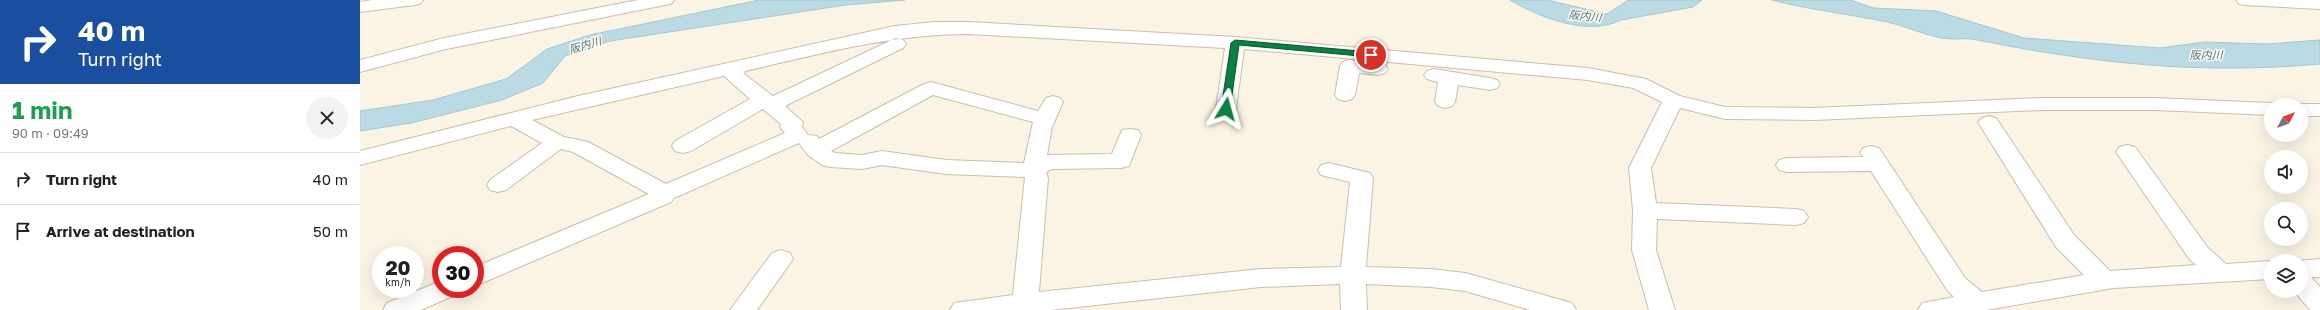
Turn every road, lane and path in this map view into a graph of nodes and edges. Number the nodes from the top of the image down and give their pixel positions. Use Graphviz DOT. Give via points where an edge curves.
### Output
graph roads {
  1 [pos="414,0"];
  2 [pos="665,0"];
  3 [pos="2245,0"];
  4 [pos="2320,4"];
  5 [pos="360,7"];
  6 [pos="1165,38"];
  7 [pos="1235,43"];
  8 [pos="896,44"];
  9 [pos="1127,49"];
  10 [pos="360,66"];
  11 [pos="737,67"];
  12 [pos="1426,67"];
  13 [pos="1449,78"];
  14 [pos="1490,84"];
  15 [pos="1345,95"];
  16 [pos="1673,100"];
  17 [pos="769,102"];
  18 [pos="1446,102"];
  19 [pos="1226,109"];
  20 [pos="2264,109"];
  21 [pos="2308,110"];
  22 [pos="2320,110"];
  23 [pos="512,118"];
  24 [pos="1989,122"];
  25 [pos="797,135"];
  26 [pos="1130,135"];
  27 [pos="557,142"];
  28 [pos="683,146"];
  29 [pos="816,150"];
  30 [pos="2127,152"];
  31 [pos="360,158"];
  32 [pos="1787,165"];
  33 [pos="1034,169"];
  34 [pos="1329,170"];
  35 [pos="498,185"];
  36 [pos="665,193"];
  37 [pos="1645,210"];
  38 [pos="1796,217"];
  39 [pos="781,259"];
  40 [pos="2320,268"];
  41 [pos="2308,269"];
  42 [pos="2264,270"];
  43 [pos="484,273"];
  44 [pos="2221,273"];
  45 [pos="1354,275"];
  46 [pos="2104,280"];
  47 [pos="2308,290"];
  48 [pos="432,295"];
  49 [pos="1976,301"];
  50 [pos="1025,304"];
  51 [pos="2320,304"];
  52 [pos="396,310"];
  53 [pos="743,310"];
  54 [pos="963,310"];
  55 [pos="1354,310"];
  56 [pos="1564,310"];
  57 [pos="1662,310"];
  58 [pos="1930,310"];
  1 -- 5 [label="street"];
  2 -- 10 [label="street" via="444,44"];
  3 -- 4 [label="street"];
  6 -- 7 [label="street"];
  6 -- 9 [label="street"];
  6 -- 11 [label="street" via="934,28 895,32"];
  7 -- 12 [label="street" via="1329,50"];
  7 -- 19 [label="street"];
  8 -- 17 [label="street"];
  11 -- 17 [label="street" via="734,75"];
  11 -- 23 [label="street"];
  12 -- 13 [label="street"];
  12 -- 15 [label="street" via="1350,66"];
  12 -- 16 [label="street" via="1588,74 1639,83"];
  13 -- 14 [label="street"];
  13 -- 18 [label="street"];
  16 -- 20 [label="street" via="1725,113 1777,115 2042,104 2155,104"];
  16 -- 37 [label="street" via="1640,168"];
  17 -- 25 [label="street" via="792,122 791,127"];
  17 -- 28 [label="street"];
  21 -- 22 [label="street"];
  23 -- 27 [label="street"];
  23 -- 31 [label="street"];
  24 -- 46 [label="street" via="2065,241"];
  25 -- 29 [label="street" via="806,138"];
  25 -- 36 [label="street"];
  26 -- 33 [label="street" via="1121,161 1048,162"];
  27 -- 35 [label="street"];
  27 -- 36 [label="street" via="580,147"];
  29 -- 33 [label="street" via="830,160 862,162 882,158 946,166 1016,171"];
  29 -- 33 [label="street" via="931,88 1049,111"];
  30 -- 44 [label="street" via="2199,254"];
  32 -- 49 [label="street" via="1875,159 1956,284"];
  33 -- 50 [label="street" via="1037,178"];
  34 -- 45 [label="street" via="1362,178 1354,226"];
  36 -- 43 [label="street" via="663,197"];
  37 -- 38 [label="street" via="1680,214"];
  37 -- 57 [label="street" via="1644,250"];
  39 -- 53 [label="street"];
  40 -- 41 [label="street"];
  42 -- 44 [label="street"];
  44 -- 46 [label="street"];
  45 -- 50 [label="street" via="1261,278"];
  45 -- 55 [label="street"];
  45 -- 56 [label="street" via="1465,282"];
  46 -- 49 [label="street"];
  47 -- 51 [label="street"];
  48 -- 52 [label="street"];
  49 -- 58 [label="street"];
  50 -- 54 [label="street"];
}
